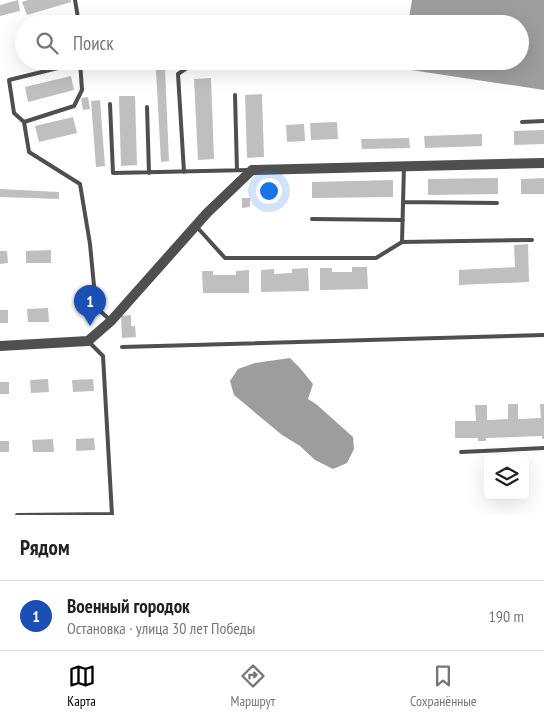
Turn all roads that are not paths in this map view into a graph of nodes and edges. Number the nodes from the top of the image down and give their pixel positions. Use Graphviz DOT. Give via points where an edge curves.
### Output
graph roads {
  1 [pos="75,0"];
  2 [pos="78,15"];
  3 [pos="50,70"];
  4 [pos="81,70"];
  5 [pos="184,70"];
  6 [pos="235,95"];
  7 [pos="110,104"];
  8 [pos="148,107"];
  9 [pos="544,121"];
  10 [pos="24,122"];
  11 [pos="522,122"];
  12 [pos="544,163"];
  13 [pos="404,166"];
  14 [pos="237,170"];
  15 [pos="252,170"];
  16 [pos="149,172"];
  17 [pos="184,172"];
  18 [pos="403,202"];
  19 [pos="497,203"];
  20 [pos="312,219"];
  21 [pos="403,220"];
  22 [pos="195,226"];
  23 [pos="532,240"];
  24 [pos="402,242"];
  25 [pos="111,321"];
  26 [pos="544,335"];
  27 [pos="88,341"];
  28 [pos="0,346"];
  29 [pos="122,347"];
  30 [pos="544,448"];
  31 [pos="461,452"];
  32 [pos="112,514"];
  33 [pos="17,515"];
  34 [pos="78,515"];
  1 -- 2 [label="lane"];
  3 -- 10 [label="lane" via="9,80 14,113"];
  4 -- 10 [label="lane" via="82,90 74,106"];
  5 -- 17 [label="lane" via="178,74"];
  6 -- 14 [label="lane"];
  7 -- 16 [label="lane" via="113,174"];
  8 -- 16 [label="lane"];
  9 -- 11 [label="lane"];
  10 -- 25 [label="lane" via="30,152 80,184 96,307"];
  12 -- 13 [label="street"];
  13 -- 15 [label="street"];
  13 -- 18 [label="lane"];
  14 -- 15 [label="lane"];
  14 -- 17 [label="lane"];
  15 -- 22 [label="street"];
  16 -- 17 [label="lane"];
  18 -- 19 [label="lane"];
  18 -- 21 [label="lane"];
  20 -- 21 [label="lane"];
  21 -- 24 [label="lane"];
  22 -- 24 [label="lane" via="225,258 376,258"];
  22 -- 25 [label="street"];
  23 -- 24 [label="lane"];
  25 -- 27 [label="street"];
  26 -- 29 [label="lane"];
  27 -- 28 [label="street"];
  27 -- 32 [label="lane" via="103,356"];
  30 -- 31 [label="lane"];
  32 -- 34 [label="lane"];
  33 -- 34 [label="lane"];
}
